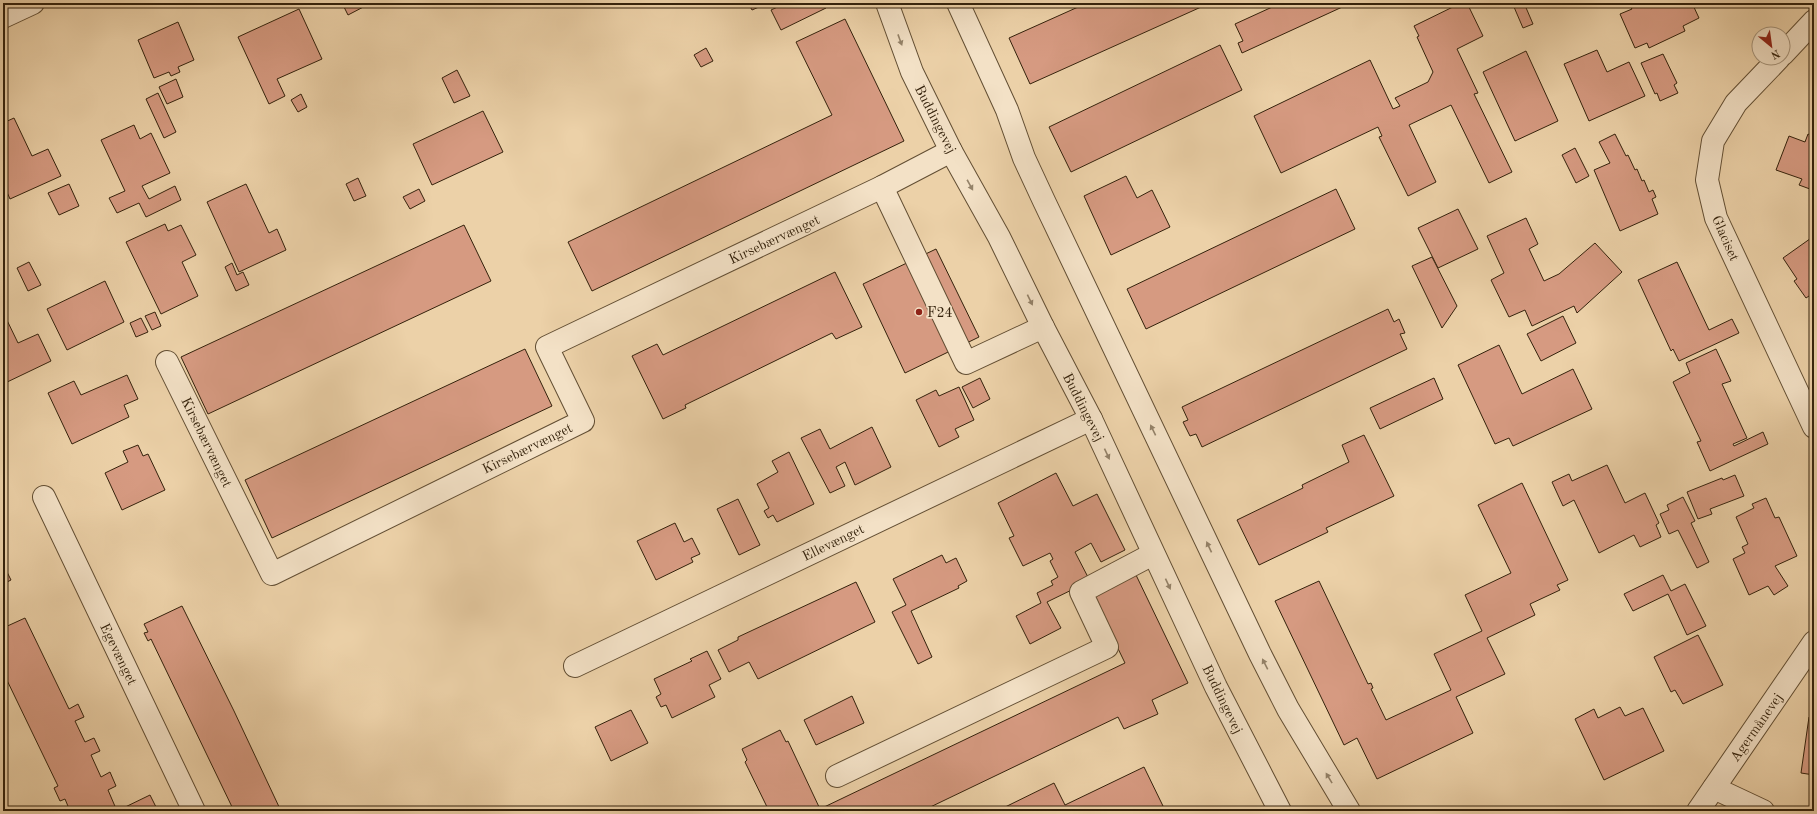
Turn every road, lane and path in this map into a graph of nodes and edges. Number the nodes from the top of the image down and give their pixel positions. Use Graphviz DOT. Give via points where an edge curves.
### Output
graph roads {
  1 [pos="33,3"];
  2 [pos="887,3"];
  3 [pos="958,3"];
  4 [pos="3,17"];
  5 [pos="1814,21"];
  6 [pos="1791,45"];
  7 [pos="1771,66"];
  8 [pos="951,151"];
  9 [pos="882,188"];
  10 [pos="1043,327"];
  11 [pos="167,362"];
  12 [pos="1091,419"];
  13 [pos="1814,427"];
  14 [pos="44,497"];
  15 [pos="1154,554"];
  16 [pos="1814,642"];
  17 [pos="575,666"];
  18 [pos="837,776"];
  19 [pos="1714,788"];
  20 [pos="194,811"];
  21 [pos="1280,811"];
  22 [pos="1349,811"];
  23 [pos="1698,811"];
  24 [pos="1763,811"];
  1 -- 4 [label="street"];
  2 -- 8 [label="street, Buddingevej, one-way" via="912,72"];
  22 -- 3 [label="street, one-way" via="1288,709 1260,654 1024,158 1007,110"];
  5 -- 6 [label="street"];
  7 -- 13 [label="street, Glaciset" via="1736,103 1713,141 1706,180 1716,218"];
  8 -- 9 [label="street, Kirsebærvænget"];
  8 -- 10 [label="street, Buddingevej, one-way" via="999,237"];
  9 -- 10 [label="street" via="966,363"];
  9 -- 11 [label="street, Kirsebærvænget" via="547,347 583,421 272,574"];
  10 -- 12 [label="street, Buddingevej"];
  12 -- 15 [label="street, Buddingevej, one-way"];
  12 -- 17 [label="street, Ellevænget"];
  14 -- 20 [label="street, Egevænget"];
  15 -- 18 [label="street" via="1080,592 1107,647"];
  15 -- 21 [label="street, Buddingevej, one-way" via="1216,687"];
  16 -- 19 [label="street, Agermånevej"];
  19 -- 23 [label="street, Agermånevej"];
  19 -- 24 [label="street"];
}
